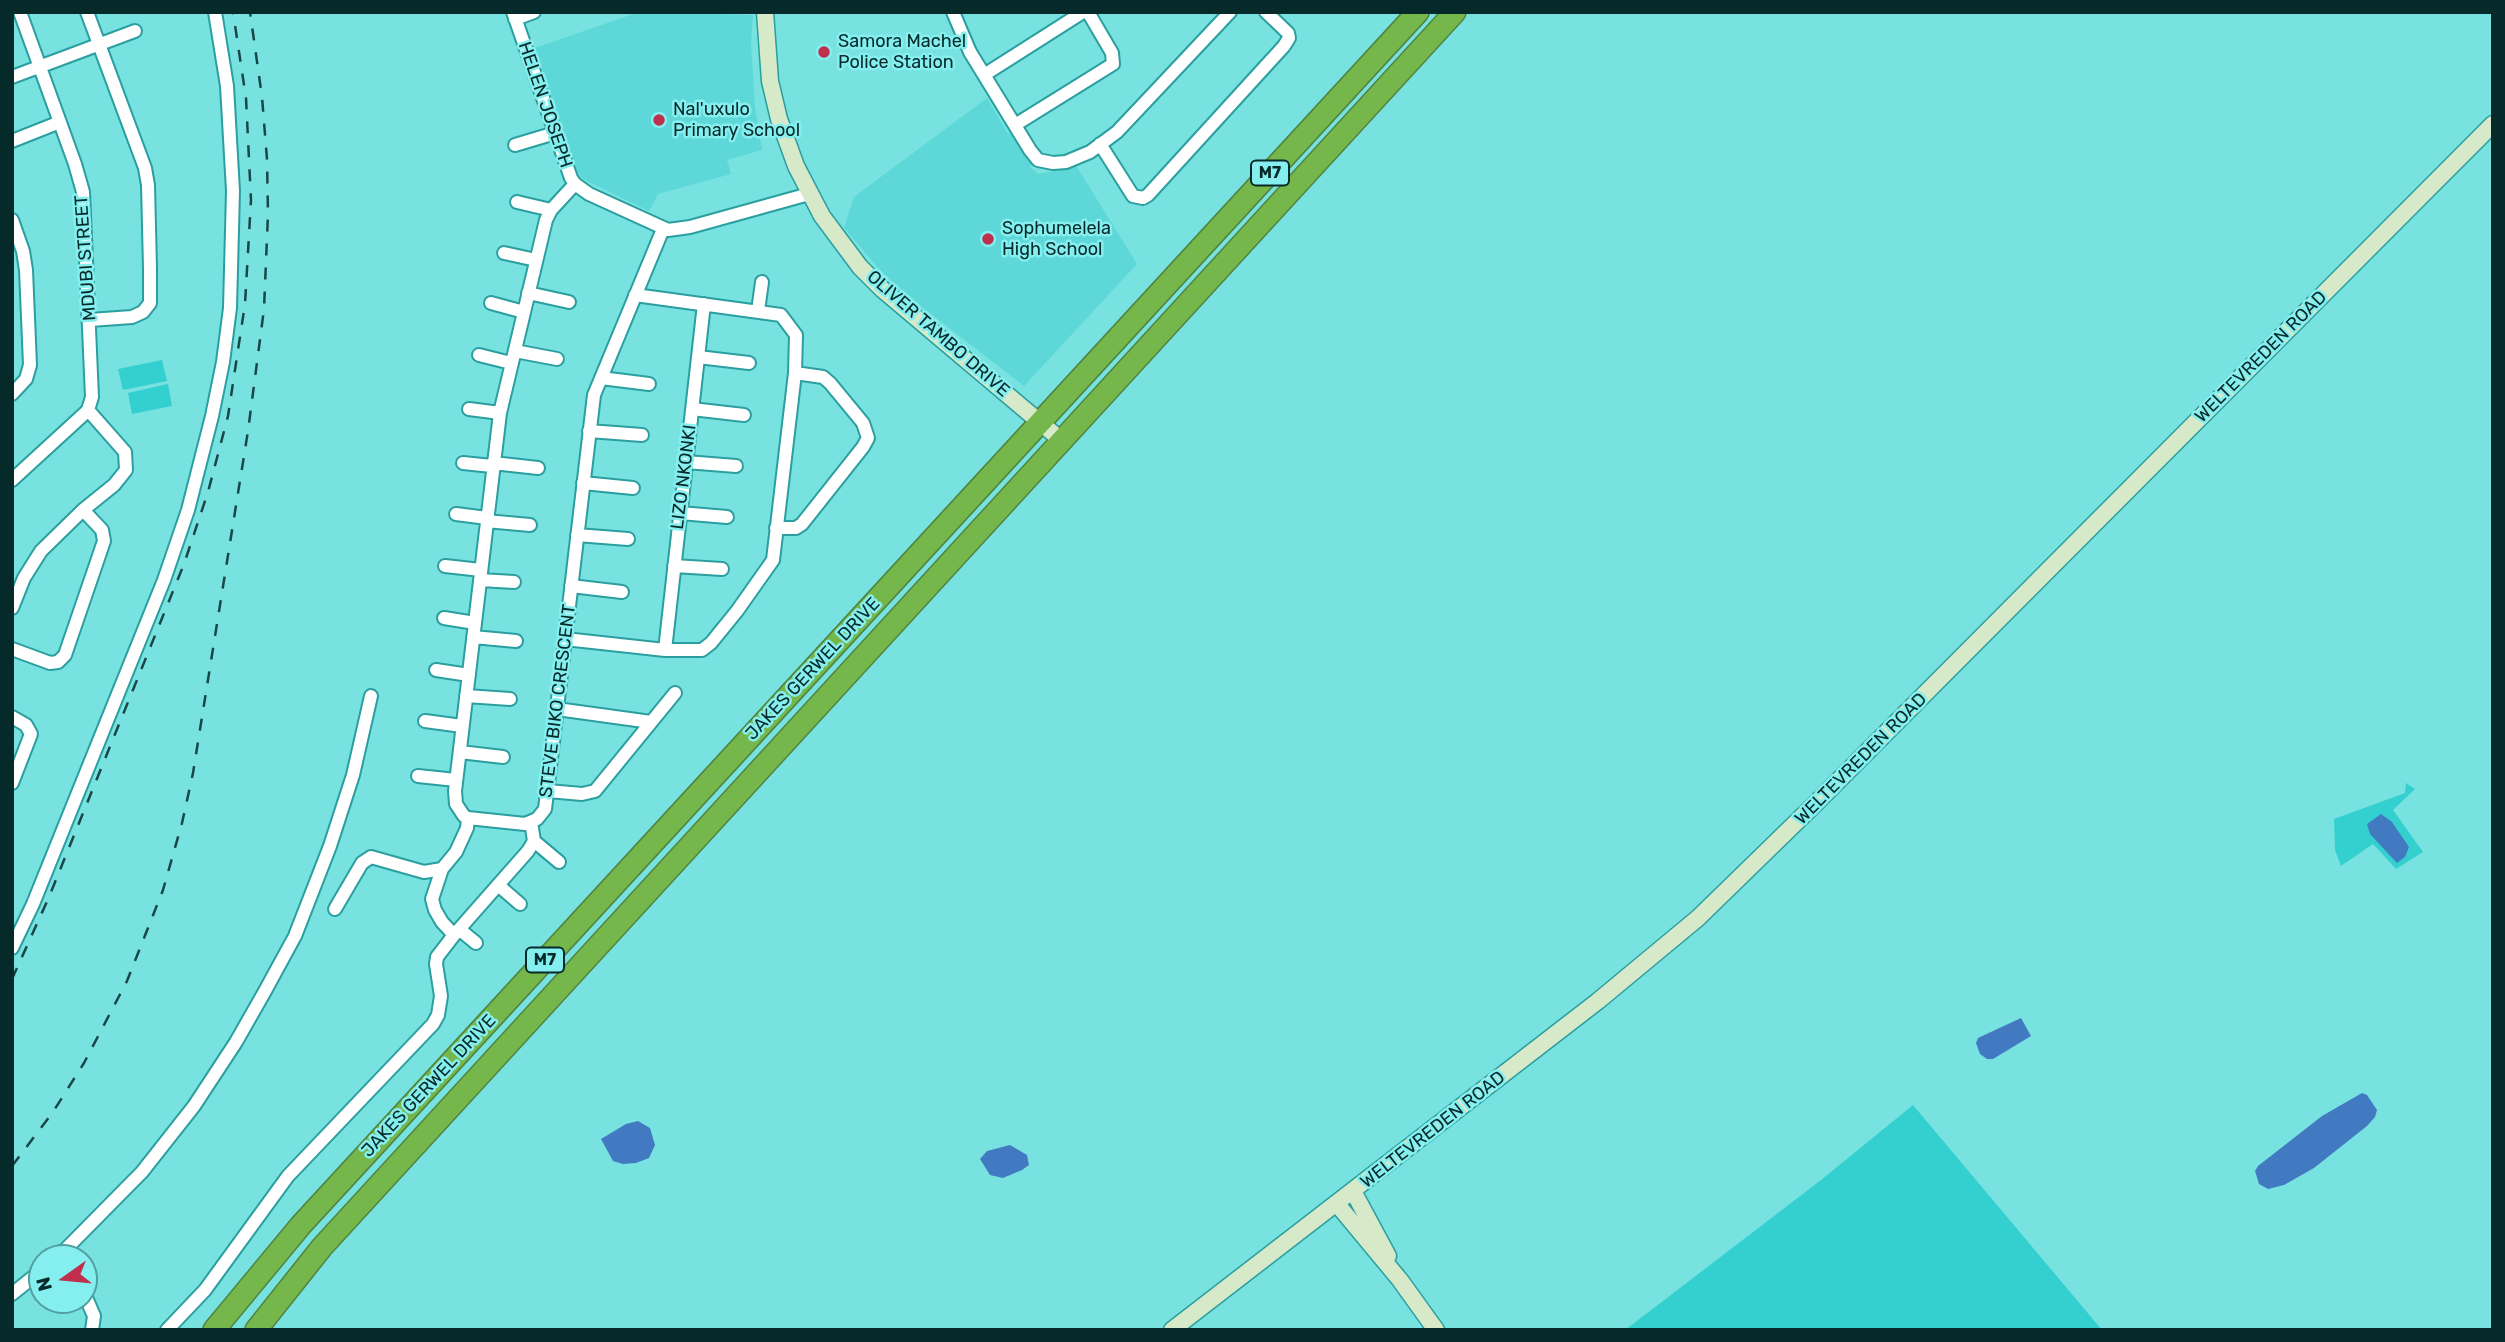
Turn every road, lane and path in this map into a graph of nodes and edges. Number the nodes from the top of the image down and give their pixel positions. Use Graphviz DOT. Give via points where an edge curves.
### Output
graph roads {
  1 [pos="20,12"];
  2 [pos="87,12"];
  3 [pos="215,12"];
  4 [pos="534,12"];
  5 [pos="953,12"];
  6 [pos="1083,12"];
  7 [pos="1088,12"];
  8 [pos="1230,12"];
  9 [pos="1266,12"];
  10 [pos="1418,12"];
  11 [pos="1455,12"];
  12 [pos="514,15"];
  13 [pos="767,15"];
  14 [pos="135,31"];
  15 [pos="98,44"];
  16 [pos="40,66"];
  17 [pos="984,75"];
  18 [pos="12,77"];
  19 [pos="60,122"];
  20 [pos="2493,124"];
  21 [pos="1015,125"];
  22 [pos="555,133"];
  23 [pos="12,141"];
  24 [pos="1100,144"];
  25 [pos="516,145"];
  26 [pos="575,184"];
  27 [pos="809,194"];
  28 [pos="517,202"];
  29 [pos="551,210"];
  30 [pos="12,220"];
  31 [pos="663,229"];
  32 [pos="504,253"];
  33 [pos="536,260"];
  34 [pos="762,282"];
  35 [pos="528,293"];
  36 [pos="635,295"];
  37 [pos="569,302"];
  38 [pos="491,303"];
  39 [pos="704,304"];
  40 [pos="758,311"];
  41 [pos="524,312"];
  42 [pos="90,320"];
  43 [pos="479,355"];
  44 [pos="513,357"];
  45 [pos="698,357"];
  46 [pos="557,359"];
  47 [pos="749,363"];
  48 [pos="795,373"];
  49 [pos="601,378"];
  50 [pos="649,384"];
  51 [pos="12,394"];
  52 [pos="469,409"];
  53 [pos="692,409"];
  54 [pos="88,410"];
  55 [pos="500,413"];
  56 [pos="744,415"];
  57 [pos="1039,422"];
  58 [pos="589,431"];
  59 [pos="642,435"];
  60 [pos="1061,440"];
  61 [pos="686,462"];
  62 [pos="463,463"];
  63 [pos="492,465"];
  64 [pos="736,466"];
  65 [pos="538,468"];
  66 [pos="12,480"];
  67 [pos="583,483"];
  68 [pos="633,488"];
  69 [pos="83,510"];
  70 [pos="680,513"];
  71 [pos="456,514"];
  72 [pos="727,517"];
  73 [pos="487,519"];
  74 [pos="530,525"];
  75 [pos="776,528"];
  76 [pos="577,535"];
  77 [pos="628,539"];
  78 [pos="445,566"];
  79 [pos="674,566"];
  80 [pos="722,569"];
  81 [pos="18,575"];
  82 [pos="480,575"];
  83 [pos="514,582"];
  84 [pos="571,586"];
  85 [pos="622,592"];
  86 [pos="12,608"];
  87 [pos="444,618"];
  88 [pos="475,623"];
  89 [pos="473,637"];
  90 [pos="565,639"];
  91 [pos="516,641"];
  92 [pos="12,649"];
  93 [pos="665,650"];
  94 [pos="436,670"];
  95 [pos="469,675"];
  96 [pos="675,693"];
  97 [pos="372,696"];
  98 [pos="466,696"];
  99 [pos="510,699"];
  100 [pos="557,709"];
  101 [pos="12,717"];
  102 [pos="425,720"];
  103 [pos="651,722"];
  104 [pos="462,726"];
  105 [pos="460,752"];
  106 [pos="503,757"];
  107 [pos="418,776"];
  108 [pos="456,780"];
  109 [pos="12,783"];
  110 [pos="548,791"];
  111 [pos="468,818"];
  112 [pos="531,822"];
  113 [pos="534,841"];
  114 [pos="559,862"];
  115 [pos="442,869"];
  116 [pos="498,885"];
  117 [pos="520,904"];
  118 [pos="335,909"];
  119 [pos="452,930"];
  120 [pos="476,943"];
  121 [pos="12,948"];
  122 [pos="1353,1191"];
  123 [pos="1337,1204"];
  124 [pos="1307,1227"];
  125 [pos="1367,1241"];
  126 [pos="73,1244"];
  127 [pos="1400,1280"];
  128 [pos="28,1281"];
  129 [pos="12,1294"];
  130 [pos="167,1330"];
  131 [pos="214,1330"];
  132 [pos="256,1330"];
  133 [pos="1172,1330"];
  134 [pos="1436,1330"];
  1 -- 16 [label="street, MDUBI STREET"];
  2 -- 15 [label="street"];
  3 -- 121 [label="street" via="228,86 233,191 230,308 212,416 164,580"];
  4 -- 12 [label="street"];
  5 -- 17 [label="street"];
  6 -- 17 [label="street"];
  7 -- 21 [label="street" via="1112,53 1113,64"];
  8 -- 24 [label="street" via="1141,109"];
  9 -- 24 [label="street" via="1288,33 1284,46 1148,195 1133,196"];
  10 -- 57 [label="highway, JAKES GERWEL DRIVE / M7"];
  11 -- 60 [label="highway, JAKES GERWEL DRIVE / M7"];
  12 -- 22 [label="street, HELEN JOSEPH"];
  13 -- 27 [label="street, OLIVER TAMBO DRIVE" via="770,81 786,142"];
  14 -- 15 [label="street"];
  15 -- 16 [label="street"];
  15 -- 42 [label="street" via="147,176 150,298 138,316"];
  16 -- 18 [label="street"];
  16 -- 19 [label="street, MDUBI STREET"];
  17 -- 21 [label="street"];
  19 -- 23 [label="street"];
  19 -- 42 [label="street, MDUBI STREET" via="83,192"];
  20 -- 122 [label="street, WELTEVREDEN ROAD" via="1698,918"];
  21 -- 24 [label="street" via="1030,150 1045,163 1066,162"];
  22 -- 25 [label="street"];
  22 -- 26 [label="street, HELEN JOSEPH"];
  26 -- 29 [label="street"];
  26 -- 31 [label="street, HELEN JOSEPH"];
  27 -- 31 [label="street" via="690,227"];
  27 -- 57 [label="street, OLIVER TAMBO DRIVE" via="844,247 883,290"];
  28 -- 29 [label="street"];
  29 -- 33 [label="street"];
  30 -- 51 [label="street" via="26,270 30,365 26,379"];
  31 -- 36 [label="street, STEVE BIKO CRESCENT"];
  32 -- 33 [label="street"];
  33 -- 35 [label="street"];
  34 -- 40 [label="street"];
  35 -- 37 [label="street"];
  35 -- 41 [label="street"];
  36 -- 39 [label="street"];
  36 -- 49 [label="street, STEVE BIKO CRESCENT"];
  38 -- 41 [label="street"];
  39 -- 40 [label="street"];
  39 -- 45 [label="street, LIZO NKONKI"];
  40 -- 48 [label="street" via="781,315 796,335"];
  41 -- 44 [label="street"];
  42 -- 54 [label="street, MDUBI STREET" via="92,397"];
  43 -- 44 [label="street"];
  44 -- 46 [label="street"];
  44 -- 55 [label="street"];
  45 -- 47 [label="street"];
  45 -- 53 [label="street, LIZO NKONKI"];
  48 -- 75 [label="street"];
  48 -- 75 [label="street" via="822,377 830,383 863,424 868,438 802,524"];
  49 -- 50 [label="street"];
  49 -- 58 [label="street, STEVE BIKO CRESCENT"];
  52 -- 55 [label="street"];
  53 -- 56 [label="street"];
  53 -- 61 [label="street, LIZO NKONKI"];
  54 -- 66 [label="street"];
  54 -- 69 [label="street" via="125,452 127,461 122,477"];
  55 -- 63 [label="street"];
  57 -- 60 [label="street, OLIVER TAMBO DRIVE"];
  57 -- 131 [label="highway, JAKES GERWEL DRIVE / M7" via="301,1225"];
  58 -- 59 [label="street"];
  58 -- 67 [label="street, STEVE BIKO CRESCENT"];
  60 -- 132 [label="highway, JAKES GERWEL DRIVE / M7" via="322,1247"];
  61 -- 64 [label="street"];
  61 -- 70 [label="street, LIZO NKONKI"];
  62 -- 63 [label="street"];
  63 -- 65 [label="street"];
  63 -- 73 [label="street"];
  67 -- 68 [label="street"];
  67 -- 76 [label="street, STEVE BIKO CRESCENT"];
  69 -- 81 [label="street"];
  69 -- 92 [label="street" via="102,530 104,541 65,655 50,663"];
  70 -- 72 [label="street"];
  70 -- 79 [label="street, LIZO NKONKI"];
  71 -- 73 [label="street"];
  73 -- 74 [label="street"];
  73 -- 82 [label="street"];
  75 -- 93 [label="street" via="771,564 711,643 698,652"];
  76 -- 77 [label="street"];
  76 -- 84 [label="street, STEVE BIKO CRESCENT"];
  78 -- 82 [label="street"];
  79 -- 80 [label="street"];
  79 -- 93 [label="street, LIZO NKONKI"];
  81 -- 86 [label="street"];
  82 -- 83 [label="street"];
  82 -- 88 [label="street"];
  84 -- 85 [label="street"];
  84 -- 90 [label="street, STEVE BIKO CRESCENT"];
  87 -- 88 [label="street"];
  88 -- 89 [label="street"];
  89 -- 91 [label="street"];
  89 -- 95 [label="street"];
  90 -- 93 [label="street"];
  90 -- 100 [label="street, STEVE BIKO CRESCENT"];
  94 -- 95 [label="street"];
  95 -- 98 [label="street"];
  96 -- 103 [label="street"];
  97 -- 126 [label="street" via="353,775 295,936 201,1095 142,1172"];
  98 -- 99 [label="street"];
  98 -- 104 [label="street"];
  100 -- 103 [label="street"];
  100 -- 110 [label="street, STEVE BIKO CRESCENT"];
  101 -- 109 [label="street" via="31,734"];
  102 -- 104 [label="street"];
  103 -- 110 [label="street" via="595,791"];
  104 -- 105 [label="street"];
  105 -- 106 [label="street"];
  105 -- 108 [label="street"];
  107 -- 108 [label="street"];
  108 -- 111 [label="street" via="456,804"];
  110 -- 112 [label="street, STEVE BIKO CRESCENT" via="545,809"];
  111 -- 112 [label="street"];
  111 -- 115 [label="street" via="456,852"];
  112 -- 113 [label="street"];
  113 -- 114 [label="street"];
  113 -- 116 [label="street"];
  115 -- 118 [label="street" via="424,872 371,857 362,863"];
  115 -- 119 [label="street" via="432,899"];
  116 -- 117 [label="street"];
  116 -- 119 [label="street"];
  119 -- 120 [label="street"];
  119 -- 130 [label="street" via="437,957 442,996 433,1024 288,1176 205,1290"];
  122 -- 123 [label="street, WELTEVREDEN ROAD"];
  122 -- 127 [label="street"];
  123 -- 124 [label="street, WELTEVREDEN ROAD"];
  123 -- 125 [label="street"];
  124 -- 125 [label="street" via="1331,1223"];
  124 -- 133 [label="street, WELTEVREDEN ROAD"];
  125 -- 127 [label="street"];
  127 -- 134 [label="street"];
  128 -- 129 [label="street"];
}
